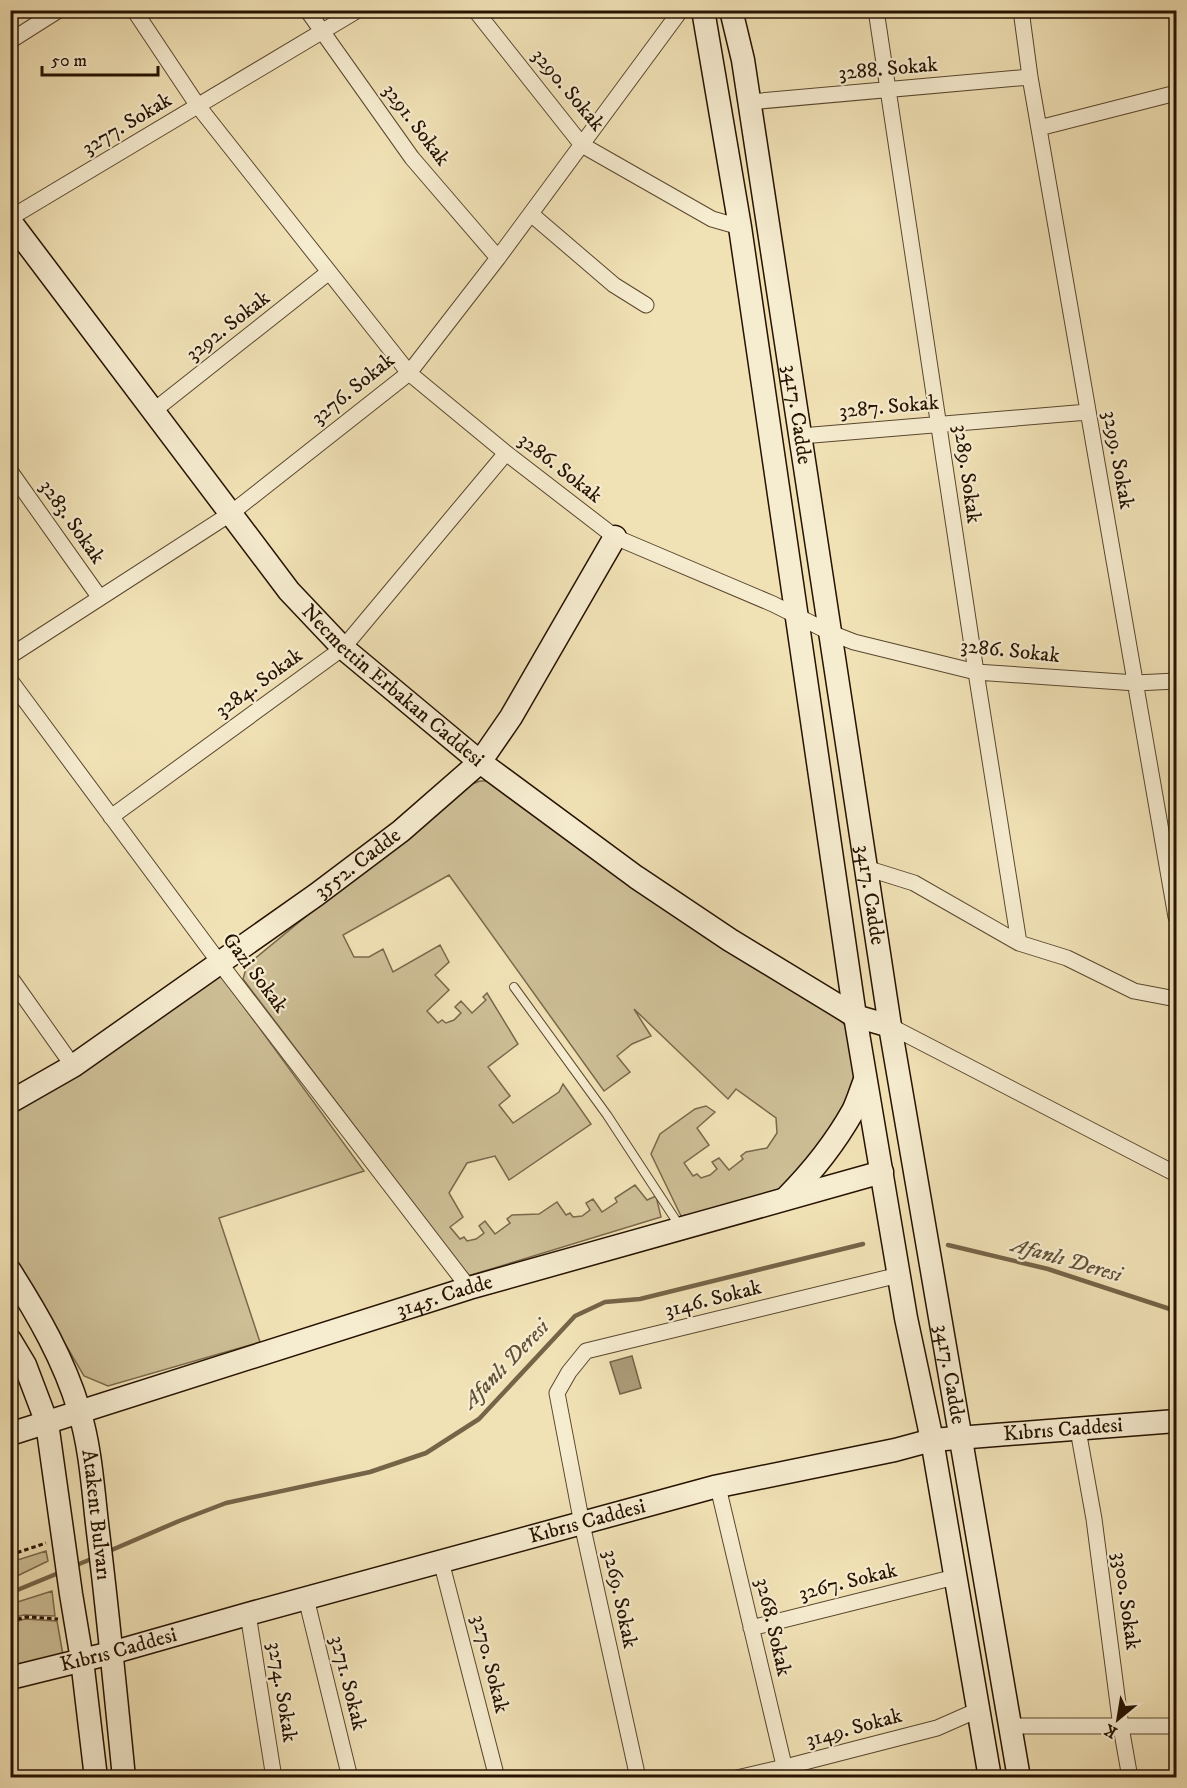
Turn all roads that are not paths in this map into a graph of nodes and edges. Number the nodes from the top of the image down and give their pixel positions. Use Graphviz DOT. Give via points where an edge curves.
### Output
graph roads {
  1 [pos="60,10"];
  2 [pos="134,10"];
  3 [pos="307,10"];
  4 [pos="358,10"];
  5 [pos="475,10"];
  6 [pos="681,10"];
  7 [pos="704,10"];
  8 [pos="731,10"];
  9 [pos="876,10"];
  10 [pos="1021,10"];
  11 [pos="322,33"];
  12 [pos="10,41"];
  13 [pos="1030,77"];
  14 [pos="889,90"];
  15 [pos="1176,93"];
  16 [pos="749,102"];
  17 [pos="198,106"];
  18 [pos="1039,128"];
  19 [pos="582,145"];
  20 [pos="531,214"];
  21 [pos="10,220"];
  22 [pos="740,227"];
  23 [pos="769,229"];
  24 [pos="498,258"];
  25 [pos="329,272"];
  26 [pos="646,304"];
  27 [pos="409,373"];
  28 [pos="152,412"];
  29 [pos="1088,412"];
  30 [pos="939,423"];
  31 [pos="801,436"];
  32 [pos="506,453"];
  33 [pos="10,471"];
  34 [pos="230,514"];
  35 [pos="615,537"];
  36 [pos="100,598"];
  37 [pos="798,617"];
  38 [pos="831,633"];
  39 [pos="343,648"];
  40 [pos="10,656"];
  41 [pos="976,672"];
  42 [pos="10,680"];
  43 [pos="1176,681"];
  44 [pos="1136,683"];
  45 [pos="480,762"];
  46 [pos="111,817"];
  47 [pos="866,868"];
  48 [pos="1176,917"];
  49 [pos="1018,943"];
  50 [pos="219,962"];
  51 [pos="10,977"];
  52 [pos="514,987"];
  53 [pos="1176,999"];
  54 [pos="855,1016"];
  55 [pos="890,1026"];
  56 [pos="73,1066"];
  57 [pos="866,1078"];
  58 [pos="10,1102"];
  59 [pos="882,1172"];
  60 [pos="1176,1174"];
  61 [pos="785,1199"];
  62 [pos="681,1229"];
  63 [pos="10,1271"];
  64 [pos="899,1275"];
  65 [pos="469,1288"];
  66 [pos="10,1340"];
  67 [pos="556,1393"];
  68 [pos="80,1411"];
  69 [pos="1176,1421"];
  70 [pos="47,1423"];
  71 [pos="1078,1430"];
  72 [pos="10,1434"];
  73 [pos="960,1438"];
  74 [pos="932,1440"];
  75 [pos="718,1486"];
  76 [pos="582,1524"];
  77 [pos="441,1561"];
  78 [pos="955,1577"];
  79 [pos="306,1598"];
  80 [pos="248,1614"];
  81 [pos="751,1628"];
  82 [pos="111,1653"];
  83 [pos="82,1660"];
  84 [pos="10,1678"];
  85 [pos="978,1710"];
  86 [pos="1010,1726"];
  87 [pos="1176,1726"];
  88 [pos="1121,1727"];
  89 [pos="785,1772"];
  90 [pos="96,1778"];
  91 [pos="124,1778"];
  92 [pos="274,1778"];
  93 [pos="350,1778"];
  94 [pos="497,1778"];
  95 [pos="638,1778"];
  96 [pos="737,1778"];
  97 [pos="990,1778"];
  98 [pos="1019,1778"];
  99 [pos="1130,1778"];
  1 -- 12 [label="street"];
  2 -- 17 [label="street, 3286. Sokak"];
  3 -- 11 [label="street, 3291. Sokak"];
  4 -- 11 [label="street, 3277. Sokak"];
  5 -- 19 [label="street, 3290. Sokak"];
  6 -- 19 [label="street, 3276. Sokak"];
  7 -- 22 [label="street, 3417. Cadde"];
  8 -- 16 [label="street, 3417. Cadde"];
  9 -- 14 [label="street, 3289. Sokak"];
  10 -- 13 [label="street, 3299. Sokak"];
  11 -- 17 [label="street, 3277. Sokak"];
  11 -- 24 [label="street, 3291. Sokak" via="412,158"];
  13 -- 14 [label="street, 3288. Sokak"];
  13 -- 18 [label="street, 3299. Sokak"];
  14 -- 16 [label="street, 3288. Sokak"];
  14 -- 30 [label="street, 3289. Sokak"];
  15 -- 18 [label="street"];
  16 -- 23 [label="street, 3417. Cadde"];
  17 -- 21 [label="street, 3277. Sokak"];
  17 -- 25 [label="street, 3286. Sokak"];
  18 -- 29 [label="street, 3299. Sokak"];
  19 -- 20 [label="street, 3276. Sokak"];
  19 -- 22 [label="street, 3290. Sokak" via="712,219"];
  20 -- 24 [label="street, 3276. Sokak"];
  20 -- 26 [label="street" via="614,285"];
  21 -- 28 [label="street, Necmettin Erbakan Caddesi"];
  22 -- 23 [label="street"];
  22 -- 37 [label="street, 3417. Cadde"];
  23 -- 31 [label="street, 3417. Cadde"];
  24 -- 27 [label="street, 3276. Sokak"];
  25 -- 27 [label="street, 3286. Sokak"];
  25 -- 28 [label="street, 3292. Sokak"];
  27 -- 32 [label="street, 3286. Sokak"];
  27 -- 34 [label="street, 3276. Sokak"];
  28 -- 34 [label="street, Necmettin Erbakan Caddesi"];
  29 -- 30 [label="street, 3287. Sokak"];
  29 -- 44 [label="street, 3299. Sokak"];
  30 -- 31 [label="street, 3287. Sokak"];
  30 -- 41 [label="street, 3289. Sokak"];
  31 -- 38 [label="street, 3417. Cadde"];
  32 -- 35 [label="street, 3286. Sokak"];
  32 -- 39 [label="street, 3284. Sokak"];
  33 -- 36 [label="street, 3283. Sokak"];
  34 -- 36 [label="street, 3276. Sokak"];
  34 -- 39 [label="street, Necmettin Erbakan Caddesi" via="289,591"];
  35 -- 37 [label="street, 3286. Sokak"];
  35 -- 45 [label="street, 3552. Cadde" via="511,717"];
  36 -- 40 [label="street, 3276. Sokak"];
  37 -- 38 [label="street, 3286. Sokak"];
  37 -- 54 [label="street, 3417. Cadde"];
  38 -- 41 [label="street, 3286. Sokak"];
  38 -- 47 [label="street, 3417. Cadde"];
  39 -- 45 [label="street, Necmettin Erbakan Caddesi"];
  39 -- 46 [label="street, 3284. Sokak"];
  41 -- 44 [label="street, 3286. Sokak"];
  41 -- 49 [label="street, 3289. Sokak"];
  42 -- 46 [label="street, Gazi Sokak"];
  43 -- 44 [label="street, 3286. Sokak"];
  44 -- 48 [label="street, 3299. Sokak"];
  45 -- 50 [label="street, 3552. Cadde" via="401,831"];
  45 -- 54 [label="street, Necmettin Erbakan Caddesi" via="636,877"];
  46 -- 50 [label="street, Gazi Sokak"];
  47 -- 49 [label="street" via="914,883"];
  47 -- 55 [label="street, 3417. Cadde"];
  49 -- 53 [label="street" via="1067,958 1134,991"];
  50 -- 56 [label="street, 3552. Cadde"];
  50 -- 65 [label="street, Gazi Sokak"];
  51 -- 56 [label="street"];
  52 -- 62 [label="lane" via="607,1116"];
  54 -- 55 [label="street, Necmettin Erbakan Caddesi"];
  54 -- 57 [label="street, 3417. Cadde"];
  55 -- 60 [label="street"];
  55 -- 73 [label="street, 3417. Cadde"];
  56 -- 58 [label="street, 3552. Cadde"];
  57 -- 59 [label="street, 3417. Cadde"];
  57 -- 61 [label="street" via="854,1109 835,1140 810,1175"];
  59 -- 61 [label="street, 3145. Cadde"];
  59 -- 64 [label="street, 3417. Cadde"];
  61 -- 62 [label="street, 3145. Cadde"];
  62 -- 65 [label="street, 3145. Cadde"];
  63 -- 68 [label="street, Atakent Bulvarı" via="44,1326"];
  64 -- 67 [label="street, 3146. Sokak" via="586,1351"];
  64 -- 74 [label="street, 3417. Cadde"];
  65 -- 68 [label="street, 3145. Cadde"];
  66 -- 70 [label="street, Atakent Bulvarı" via="25,1365"];
  67 -- 76 [label="street, 3269. Sokak"];
  68 -- 70 [label="street, 3145. Cadde"];
  68 -- 82 [label="street, Atakent Bulvarı" via="91,1470"];
  69 -- 71 [label="street, Kıbrıs Caddesi"];
  70 -- 72 [label="street, 3145. Cadde"];
  70 -- 83 [label="street, Atakent Bulvarı"];
  71 -- 73 [label="street, Kıbrıs Caddesi"];
  71 -- 88 [label="street, 3300. Sokak" via="1094,1519"];
  73 -- 74 [label="street, Kıbrıs Caddesi"];
  73 -- 86 [label="street, 3417. Cadde"];
  74 -- 75 [label="street, Kıbrıs Caddesi"];
  74 -- 78 [label="street, 3417. Cadde"];
  75 -- 76 [label="street, Kıbrıs Caddesi"];
  75 -- 81 [label="street, 3268. Sokak"];
  76 -- 77 [label="street, Kıbrıs Caddesi"];
  76 -- 95 [label="street, 3269. Sokak"];
  77 -- 79 [label="street, Kıbrıs Caddesi"];
  77 -- 94 [label="street, 3270. Sokak"];
  78 -- 81 [label="street, 3267. Sokak"];
  78 -- 85 [label="street, 3417. Cadde"];
  79 -- 80 [label="street, Kıbrıs Caddesi"];
  79 -- 93 [label="street, 3271. Sokak"];
  80 -- 82 [label="street, Kıbrıs Caddesi"];
  80 -- 92 [label="street, 3274. Sokak"];
  81 -- 89 [label="street, 3268. Sokak"];
  82 -- 83 [label="street, Kıbrıs Caddesi"];
  82 -- 91 [label="street, Atakent Bulvarı"];
  83 -- 84 [label="street, Kıbrıs Caddesi"];
  83 -- 90 [label="street, Atakent Bulvarı"];
  85 -- 89 [label="street, 3149. Sokak" via="937,1728"];
  85 -- 97 [label="street, 3417. Cadde"];
  86 -- 88 [label="street"];
  86 -- 98 [label="street, 3417. Cadde"];
  87 -- 88 [label="street"];
  88 -- 99 [label="street, 3300. Sokak"];
  89 -- 96 [label="street, 3149. Sokak"];
}
